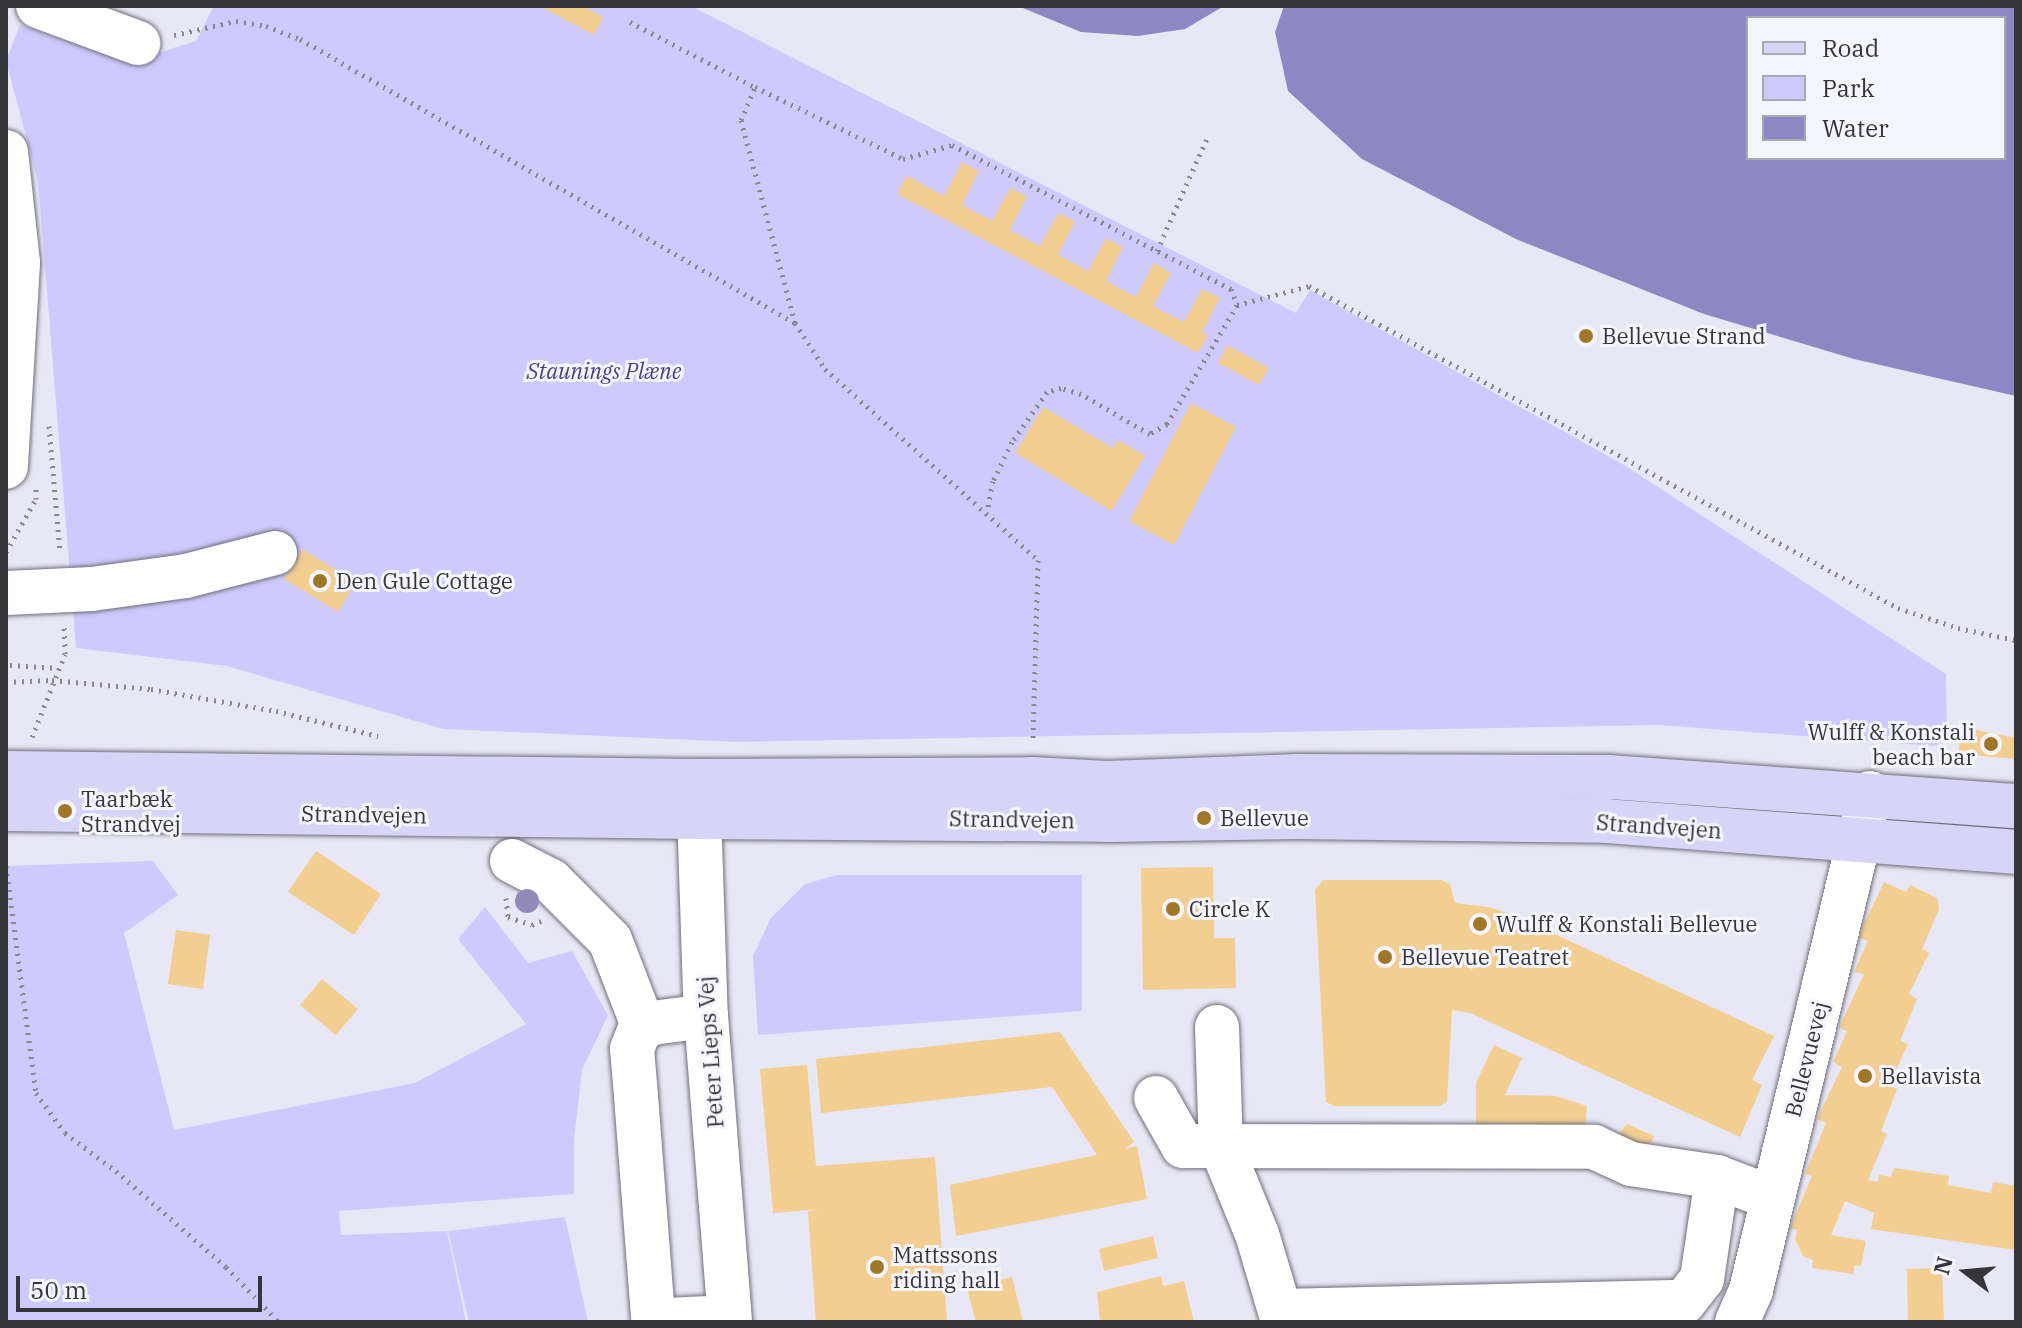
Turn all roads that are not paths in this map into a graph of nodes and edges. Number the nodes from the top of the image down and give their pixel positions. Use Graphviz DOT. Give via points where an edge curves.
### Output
graph roads {
  1 [pos="38,6"];
  2 [pos="138,43"];
  3 [pos="6,152"];
  4 [pos="6,467"];
  5 [pos="275,553"];
  6 [pos="6,593"];
  7 [pos="6,773"];
  8 [pos="1870,793"];
  9 [pos="1295,796"];
  10 [pos="699,799"];
  11 [pos="2016,806"];
  12 [pos="6,809"];
  13 [pos="1860,841"];
  14 [pos="2016,852"];
  15 [pos="512,861"];
  16 [pos="706,1016"];
  17 [pos="1217,1027"];
  18 [pos="644,1028"];
  19 [pos="1156,1098"];
  20 [pos="1221,1146"];
  21 [pos="1717,1177"];
  22 [pos="1772,1198"];
  23 [pos="1702,1279"];
  24 [pos="1744,1306"];
  25 [pos="654,1319"];
  26 [pos="730,1319"];
  1 -- 2 [label="street"];
  3 -- 4 [label="street" via="18,263"];
  5 -- 6 [label="street" via="186,576"];
  7 -- 10 [label="main road, Strandvejen"];
  8 -- 9 [label="main road, Strandvejen" via="1609,777"];
  8 -- 11 [label="main road, Strandvejen"];
  8 -- 13 [label="street, Bellevuevej"];
  9 -- 10 [label="main road, Strandvejen" via="1032,779"];
  9 -- 10 [label="main road, Strandvejen" via="1108,820"];
  9 -- 13 [label="main road, Strandvejen"];
  10 -- 12 [label="main road, Strandvejen"];
  10 -- 16 [label="street, Peter Lieps Vej"];
  13 -- 14 [label="main road, Strandvejen"];
  13 -- 22 [label="street, Bellevuevej"];
  15 -- 18 [label="street" via="551,881 610,940"];
  16 -- 18 [label="street"];
  16 -- 26 [label="street, Peter Lieps Vej"];
  17 -- 20 [label="street"];
  18 -- 25 [label="street" via="632,1049"];
  19 -- 20 [label="street" via="1183,1146"];
  20 -- 21 [label="street" via="1594,1147 1631,1164"];
  20 -- 23 [label="street" via="1257,1234 1280,1311 1684,1302"];
  21 -- 22 [label="street"];
  21 -- 23 [label="street"];
  22 -- 24 [label="street, Bellevuevej"];
  23 -- 24 [label="street"];
  25 -- 26 [label="street"];
}
